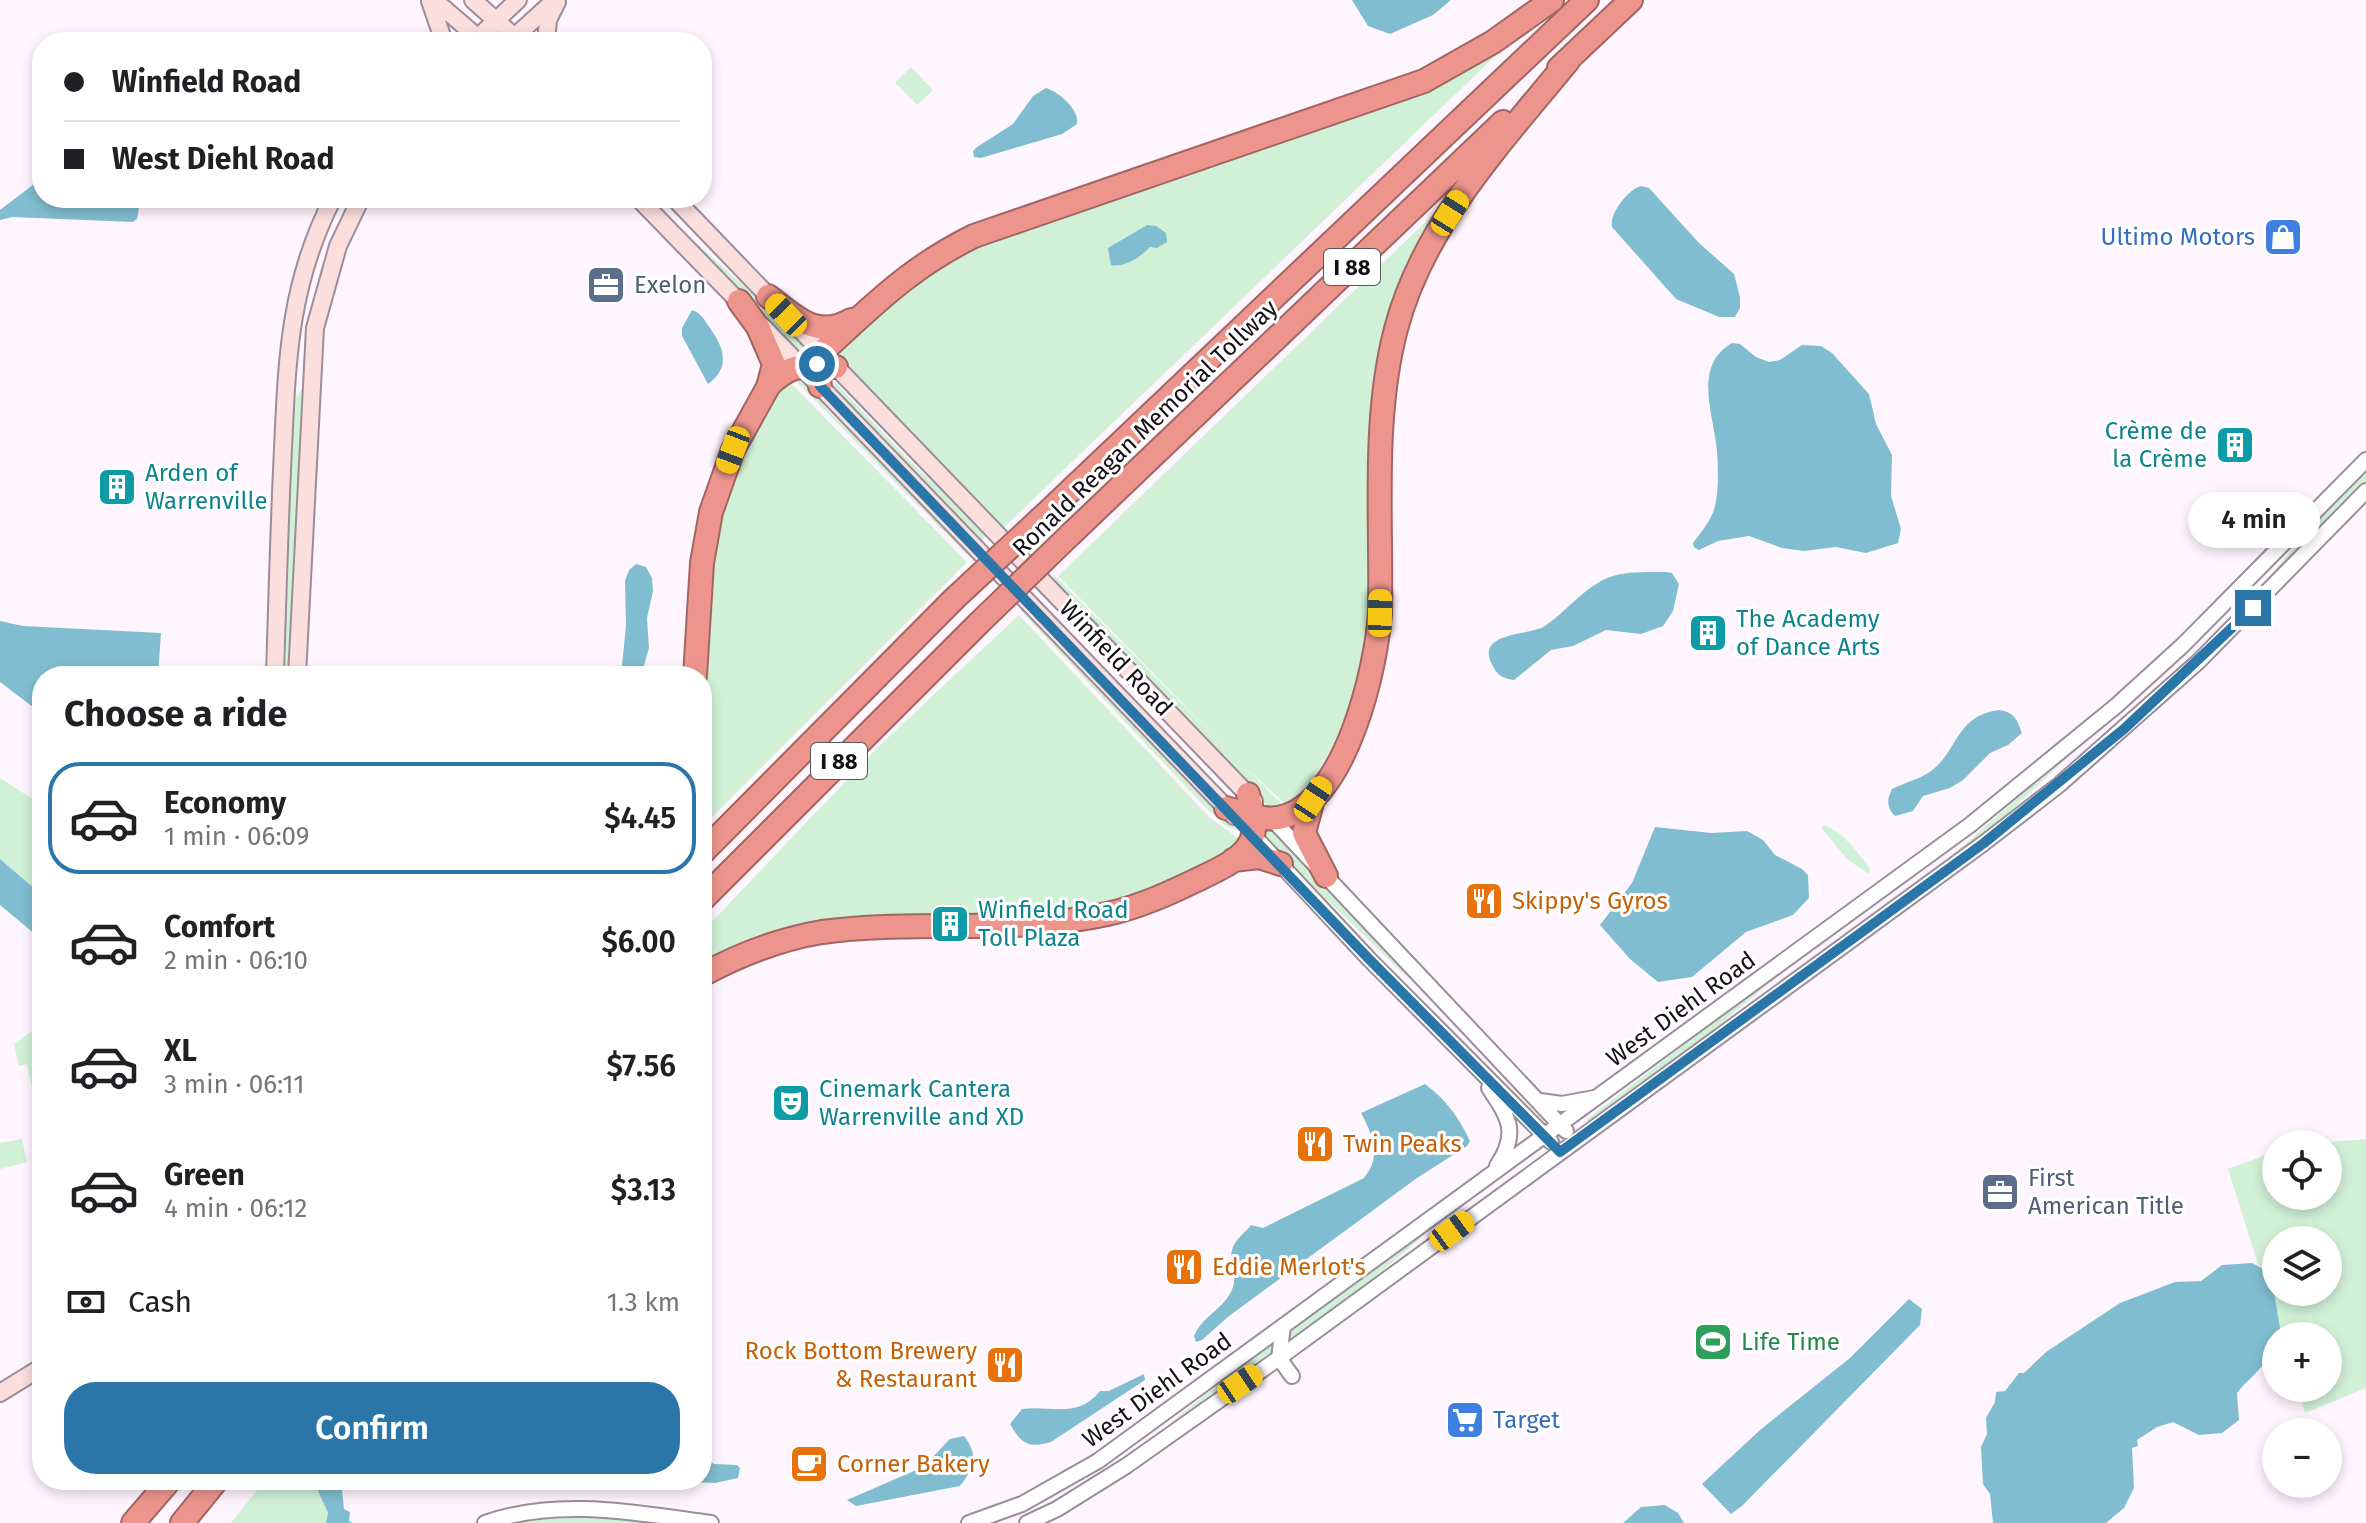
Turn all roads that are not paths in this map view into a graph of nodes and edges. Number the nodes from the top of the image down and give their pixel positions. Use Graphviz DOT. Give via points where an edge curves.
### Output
graph roads {
  1 [pos="432,0"];
  2 [pos="473,0"];
  3 [pos="518,0"];
  4 [pos="557,0"];
  5 [pos="1552,0"];
  6 [pos="1587,0"];
  7 [pos="1631,0"];
  8 [pos="496,20"];
  9 [pos="441,32"];
  10 [pos="468,32"];
  11 [pos="486,32"];
  12 [pos="507,32"];
  13 [pos="523,32"];
  14 [pos="547,32"];
  15 [pos="1568,61"];
  16 [pos="328,208"];
  17 [pos="356,208"];
  18 [pos="648,208"];
  19 [pos="684,208"];
  20 [pos="768,296"];
  21 [pos="739,301"];
  22 [pos="871,306"];
  23 [pos="819,367"];
  24 [pos="768,387"];
  25 [pos="2366,460"];
  26 [pos="2366,491"];
  27 [pos="275,666"];
  28 [pos="298,666"];
  29 [pos="696,666"];
  30 [pos="1313,799"];
  31 [pos="1226,808"];
  32 [pos="1256,816"];
  33 [pos="712,843"];
  34 [pos="1233,860"];
  35 [pos="1281,864"];
  36 [pos="1326,876"];
  37 [pos="712,890"];
  38 [pos="712,971"];
  39 [pos="1476,1067"];
  40 [pos="1600,1096"];
  41 [pos="1540,1101"];
  42 [pos="1560,1125"];
  43 [pos="1545,1136"];
  44 [pos="1574,1141"];
  45 [pos="1560,1152"];
  46 [pos="1492,1174"];
  47 [pos="1283,1326"];
  48 [pos="1279,1358"];
  49 [pos="32,1373"];
  50 [pos="1292,1376"];
  51 [pos="0,1393"];
  52 [pos="161,1490"];
  53 [pos="209,1490"];
  54 [pos="133,1523"];
  55 [pos="182,1523"];
  56 [pos="485,1523"];
  57 [pos="711,1523"];
  58 [pos="969,1523"];
  59 [pos="1027,1523"];
  1 -- 9 [label="main road"];
  1 -- 10 [label="main road"];
  2 -- 8 [label="main road"];
  3 -- 8 [label="main road"];
  4 -- 13 [label="main road"];
  4 -- 14 [label="main road"];
  5 -- 22 [label="highway" via="1424,81 974,236 922,264"];
  6 -- 33 [label="highway, Ronald Reagan Memorial Tollway / I 88, bridge" via="954,599"];
  7 -- 15 [label="highway, Ronald Reagan Memorial Tollway / I 88"];
  8 -- 11 [label="main road"];
  8 -- 12 [label="main road"];
  15 -- 30 [label="highway" via="1460,197 1404,302 1384,394 1378,646 1360,717"];
  15 -- 37 [label="highway, Ronald Reagan Memorial Tollway / I 88, bridge" via="978,624"];
  16 -- 27 [label="main road" via="303,269 290,331"];
  17 -- 28 [label="main road" via="338,246 315,328"];
  18 -- 21 [label="main road, Winfield Road"];
  19 -- 20 [label="main road, Winfield Road"];
  20 -- 22 [label="highway" via="804,322 825,329 840,326"];
  20 -- 23 [label="main road, Winfield Road"];
  21 -- 23 [label="main road, Winfield Road"];
  21 -- 24 [label="highway" via="771,353"];
  22 -- 23 [label="highway"];
  23 -- 24 [label="highway" via="784,371"];
  23 -- 31 [label="main road, Winfield Road"];
  23 -- 32 [label="main road, Winfield Road"];
  24 -- 29 [label="highway" via="733,450 711,512"];
  25 -- 40 [label="street, West Diehl Road" via="2183,645 2074,742 1970,825"];
  26 -- 44 [label="street, West Diehl Road" via="2199,661 2059,785"];
  30 -- 32 [label="highway" via="1299,810"];
  30 -- 36 [label="highway" via="1304,833"];
  31 -- 32 [label="highway"];
  32 -- 34 [label="highway" via="1250,845"];
  32 -- 35 [label="street, Winfield Road"];
  32 -- 36 [label="street, Winfield Road"];
  34 -- 35 [label="highway" via="1259,857"];
  34 -- 38 [label="highway" via="1166,895 1107,914 1052,922 895,924 820,933 765,947"];
  35 -- 39 [label="street, Winfield Road"];
  36 -- 41 [label="street, Winfield Road"];
  39 -- 43 [label="street, Winfield Road"];
  39 -- 46 [label="street" via="1509,1121 1507,1152"];
  40 -- 41 [label="street" via="1562,1104"];
  40 -- 42 [label="street, West Diehl Road"];
  41 -- 42 [label="street, Winfield Road"];
  42 -- 43 [label="street, West Diehl Road"];
  42 -- 44 [label="street, Winfield Road"];
  43 -- 45 [label="street, Winfield Road"];
  43 -- 46 [label="street, West Diehl Road"];
  44 -- 45 [label="street, West Diehl Road"];
  45 -- 48 [label="street, West Diehl Road"];
  46 -- 47 [label="street, West Diehl Road"];
  47 -- 48 [label="street"];
  47 -- 58 [label="street, West Diehl Road" via="1072,1478"];
  48 -- 50 [label="street"];
  48 -- 59 [label="street, West Diehl Road" via="1126,1466"];
  49 -- 51 [label="main road"];
  52 -- 54 [label="highway"];
  53 -- 55 [label="highway"];
  56 -- 57 [label="street" via="544,1511 591,1509"];
}
